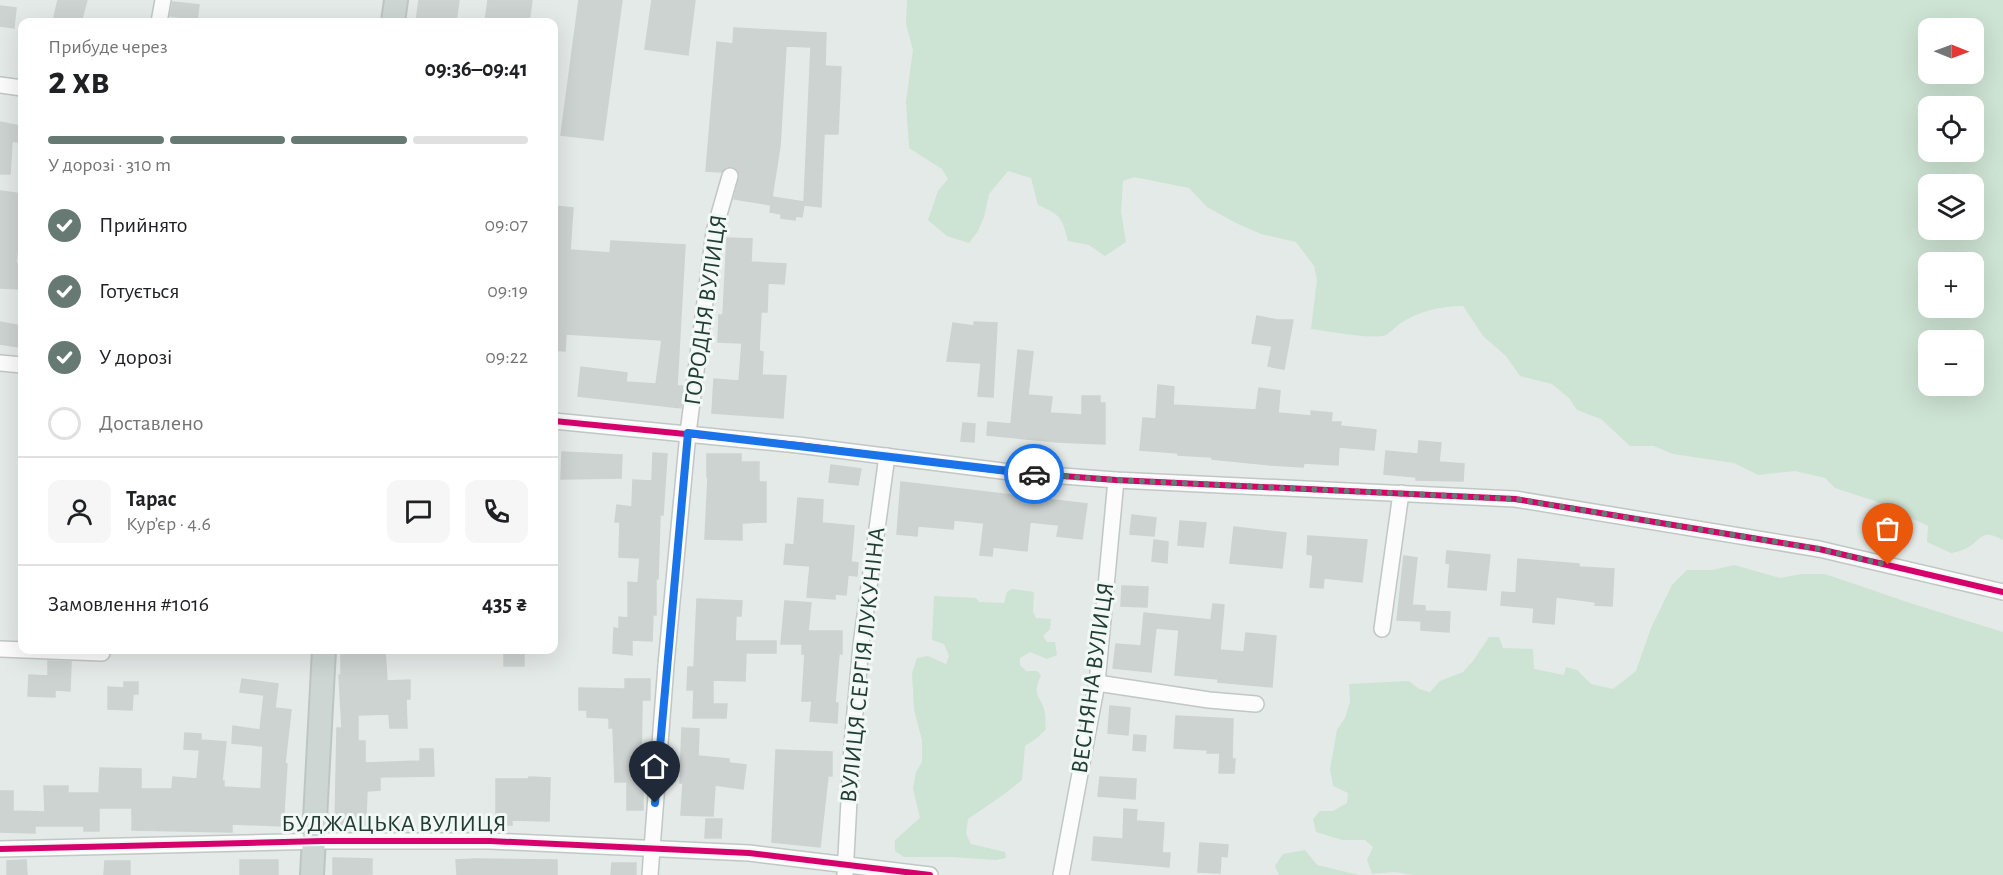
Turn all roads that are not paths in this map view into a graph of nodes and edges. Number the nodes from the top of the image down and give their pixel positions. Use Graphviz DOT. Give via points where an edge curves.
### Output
graph roads {
  1 [pos="163,0"];
  2 [pos="396,0"];
  3 [pos="160,18"];
  4 [pos="394,18"];
  5 [pos="0,85"];
  6 [pos="18,87"];
  7 [pos="730,176"];
  8 [pos="0,363"];
  9 [pos="18,365"];
  10 [pos="558,421"];
  11 [pos="688,433"];
  12 [pos="887,456"];
  13 [pos="1116,480"];
  14 [pos="1401,493"];
  15 [pos="2003,592"];
  16 [pos="1382,629"];
  17 [pos="0,649"];
  18 [pos="18,650"];
  19 [pos="324,654"];
  20 [pos="1097,683"];
  21 [pos="1256,704"];
  22 [pos="313,841"];
  23 [pos="651,848"];
  24 [pos="0,849"];
  25 [pos="845,869"];
  26 [pos="312,875"];
  27 [pos="650,875"];
  28 [pos="930,875"];
  29 [pos="1061,875"];
  1 -- 3 [label="street"];
  2 -- 4 [label="main road"];
  5 -- 6 [label="street"];
  7 -- 11 [label="street, ГОРОДНЯ ВУЛИЦЯ" via="714,232"];
  8 -- 9 [label="street"];
  10 -- 11 [label="street"];
  11 -- 12 [label="street"];
  11 -- 23 [label="street, ГОРОДНЯ ВУЛИЦЯ"];
  12 -- 13 [label="street" via="1010,472"];
  12 -- 25 [label="street, ВУЛИЦЯ СЕРГІЯ ЛУКУНІНА" via="861,645"];
  13 -- 14 [label="street"];
  13 -- 20 [label="street, ВЕСНЯНА ВУЛИЦЯ"];
  14 -- 15 [label="street" via="1550,504 1819,549"];
  14 -- 16 [label="street"];
  17 -- 18 [label="street"];
  19 -- 22 [label="main road"];
  20 -- 21 [label="street"];
  20 -- 29 [label="street, ВЕСНЯНА ВУЛИЦЯ"];
  22 -- 23 [label="street, БУДЖАЦЬКА ВУЛИЦЯ" via="490,841"];
  22 -- 24 [label="street, БУДЖАЦЬКА ВУЛИЦЯ"];
  22 -- 26 [label="main road"];
  23 -- 25 [label="street, БУДЖАЦЬКА ВУЛИЦЯ" via="749,853"];
  23 -- 27 [label="street, ГОРОДНЯ ВУЛИЦЯ"];
  25 -- 28 [label="street, БУДЖАЦЬКА ВУЛИЦЯ"];
}
